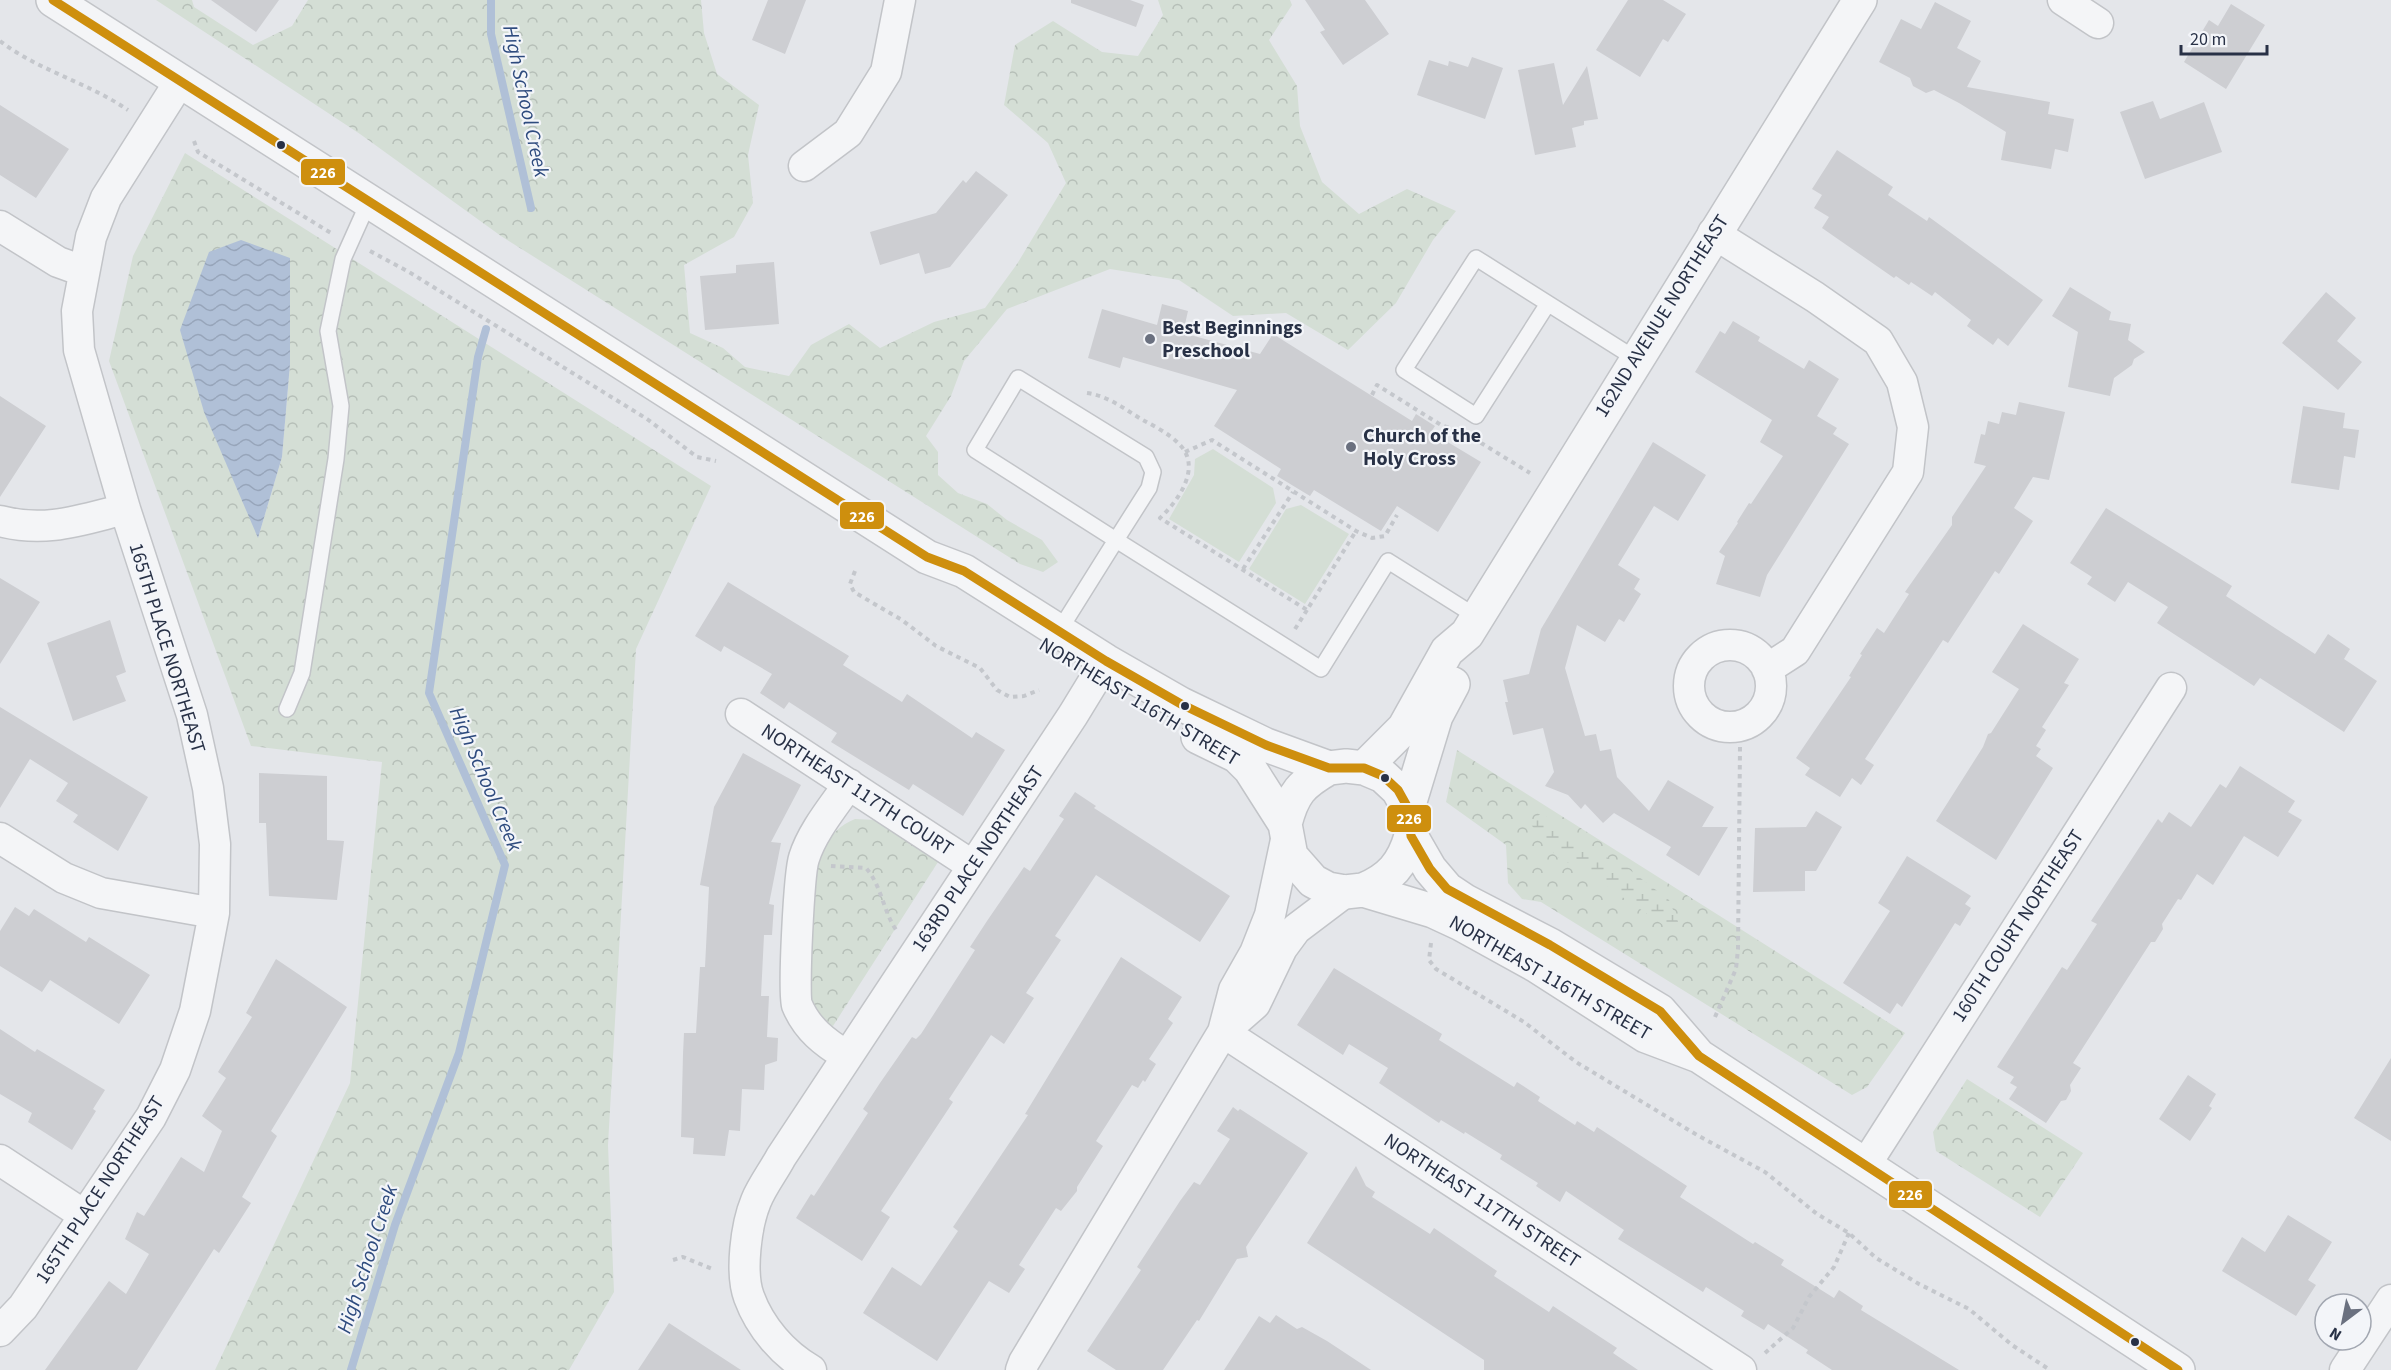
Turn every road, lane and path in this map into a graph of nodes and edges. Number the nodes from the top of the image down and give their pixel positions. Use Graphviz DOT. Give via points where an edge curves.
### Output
graph roads {
  1 [pos="53,0"];
  2 [pos="900,0"];
  3 [pos="1860,0"];
  4 [pos="2063,0"];
  5 [pos="2098,22"];
  6 [pos="0,41"];
  7 [pos="180,81"];
  8 [pos="128,110"];
  9 [pos="194,141"];
  10 [pos="804,166"];
  11 [pos="369,201"];
  12 [pos="0,226"];
  13 [pos="1713,233"];
  14 [pos="339,238"];
  15 [pos="369,250"];
  16 [pos="83,271"];
  17 [pos="1547,304"];
  18 [pos="1636,359"];
  19 [pos="1081,393"];
  20 [pos="1185,452"];
  21 [pos="717,461"];
  22 [pos="1293,492"];
  23 [pos="125,509"];
  24 [pos="1397,515"];
  25 [pos="0,521"];
  26 [pos="1356,531"];
  27 [pos="1116,540"];
  28 [pos="927,557"];
  29 [pos="1243,569"];
  30 [pos="855,571"];
  31 [pos="1472,625"];
  32 [pos="1059,631"];
  33 [pos="1767,669"];
  34 [pos="1100,670"];
  35 [pos="2171,688"];
  36 [pos="1039,690"];
  37 [pos="287,709"];
  38 [pos="741,714"];
  39 [pos="1740,747"];
  40 [pos="1329,768"];
  41 [pos="1364,768"];
  42 [pos="849,784"];
  43 [pos="1409,822"];
  44 [pos="1285,832"];
  45 [pos="0,838"];
  46 [pos="973,866"];
  47 [pos="802,867"];
  48 [pos="1354,891"];
  49 [pos="214,913"];
  50 [pos="897,932"];
  51 [pos="1434,933"];
  52 [pos="1715,1017"];
  53 [pos="1223,1032"];
  54 [pos="847,1056"];
  55 [pos="1699,1056"];
  56 [pos="0,1160"];
  57 [pos="1866,1164"];
  58 [pos="84,1215"];
  59 [pos="1849,1233"];
  60 [pos="673,1260"];
  61 [pos="715,1270"];
  62 [pos="2391,1300"];
  63 [pos="0,1331"];
  64 [pos="1753,1362"];
  65 [pos="796,1366"];
  66 [pos="1022,1370"];
  67 [pos="2050,1370"];
  68 [pos="2178,1370"];
  69 [pos="2345,1370"];
  1 -- 7 [label="street, NORTHEAST 116TH STREET"];
  2 -- 10 [label="street" via="886,72 848,133"];
  3 -- 13 [label="street, 162ND AVENUE NORTHEAST"];
  4 -- 5 [label="street"];
  6 -- 8 [label="path"];
  7 -- 11 [label="street, NORTHEAST 116TH STREET"];
  7 -- 16 [label="street, 165TH PLACE NORTHEAST" via="106,198"];
  9 -- 14 [label="path" via="198,152"];
  11 -- 28 [label="street, NORTHEAST 116TH STREET"];
  11 -- 37 [label="lane" via="343,259 328,331 341,406 336,459 302,673"];
  12 -- 16 [label="street" via="58,262"];
  13 -- 18 [label="street, 162ND AVENUE NORTHEAST"];
  13 -- 33 [label="street" via="1878,341 1902,382 1913,427 1908,472 1795,651"];
  15 -- 21 [label="path" via="647,419 697,458"];
  16 -- 23 [label="street, 165TH PLACE NORTHEAST" via="77,311 79,350"];
  17 -- 17 [label="lane" via="1476,258 1404,370 1476,416"];
  17 -- 18 [label="lane"];
  18 -- 31 [label="street, 162ND AVENUE NORTHEAST"];
  19 -- 20 [label="path" via="1102,395 1162,431"];
  20 -- 22 [label="path" via="1212,440"];
  20 -- 29 [label="path" via="1190,465 1184,486 1160,518"];
  22 -- 26 [label="path"];
  22 -- 29 [label="path"];
  23 -- 25 [label="street" via="53,527 25,527"];
  23 -- 49 [label="street, 165TH PLACE NORTHEAST" via="192,715 215,844"];
  24 -- 26 [label="path" via="1385,536 1372,538"];
  26 -- 29 [label="path" via="1307,609"];
  27 -- 27 [label="lane" via="1149,488 1153,472 1146,457 1018,378 975,450"];
  27 -- 31 [label="lane" via="1321,669 1388,561"];
  27 -- 32 [label="lane"];
  28 -- 32 [label="street, NORTHEAST 116TH STREET" via="964,572"];
  28 -- 34 [label="street, NORTHEAST 116TH STREET" via="953,587"];
  30 -- 36 [label="path" via="850,584 854,592 902,620 936,646 980,668 997,690 1010,697"];
  31 -- 41 [label="street, 162ND AVENUE NORTHEAST" via="1447,651 1404,728"];
  31 -- 43 [label="street, 162ND AVENUE NORTHEAST" via="1467,657 1436,716"];
  32 -- 34 [label="street, NORTHEAST 116TH STREET"];
  34 -- 40 [label="street, NORTHEAST 116TH STREET" via="1266,745"];
  34 -- 44 [label="street, NORTHEAST 116TH STREET" via="1149,713 1237,756 1250,769"];
  34 -- 46 [label="street, 163RD PLACE NORTHEAST"];
  35 -- 57 [label="street, 160TH COURT NORTHEAST"];
  38 -- 42 [label="street, NORTHEAST 117TH COURT"];
  39 -- 52 [label="path" via="1738,949 1736,969"];
  40 -- 41 [label="street, NORTHEAST 116TH STREET"];
  40 -- 44 [label="street" via="1307,780 1292,800"];
  41 -- 43 [label="street, NORTHEAST 116TH STREET" via="1383,776 1398,790"];
  42 -- 46 [label="street, NORTHEAST 117TH COURT"];
  42 -- 47 [label="street" via="821,825"];
  43 -- 48 [label="street" via="1406,854 1395,870 1381,882"];
  43 -- 55 [label="street, NORTHEAST 116TH STREET" via="1430,869 1447,889 1660,1011"];
  44 -- 48 [label="street, NORTHEAST 116TH STREET" via="1291,856 1313,881 1328,889"];
  44 -- 53 [label="street" via="1270,915 1234,990"];
  45 -- 49 [label="street" via="64,878 101,893"];
  46 -- 54 [label="street, 163RD PLACE NORTHEAST"];
  47 -- 50 [label="path" via="866,868 875,878"];
  47 -- 54 [label="street" via="796,1002 807,1024"];
  48 -- 53 [label="street" via="1296,928 1255,1004"];
  48 -- 55 [label="street, NORTHEAST 116TH STREET" via="1433,911 1461,924 1537,966 1646,1036"];
  49 -- 58 [label="street, 165TH PLACE NORTHEAST" via="195,1011 175,1070 151,1117"];
  51 -- 59 [label="path" via="1429,960 1436,969 1524,1022 1576,1062 1765,1172 1817,1214"];
  53 -- 64 [label="street, NORTHEAST 117TH STREET"];
  53 -- 66 [label="street"];
  54 -- 65 [label="street, 163RD PLACE NORTHEAST" via="755,1202 744,1251 748,1296 773,1338"];
  55 -- 57 [label="street, NORTHEAST 116TH STREET"];
  56 -- 58 [label="street"];
  57 -- 68 [label="street, NORTHEAST 116TH STREET"];
  58 -- 63 [label="street, 165TH PLACE NORTHEAST" via="23,1307"];
  59 -- 64 [label="path" via="1834,1267 1809,1297 1793,1328"];
  59 -- 67 [label="path" via="1876,1258 1968,1309"];
  60 -- 61 [label="path" via="683,1257"];
  62 -- 69 [label="street"];
}
